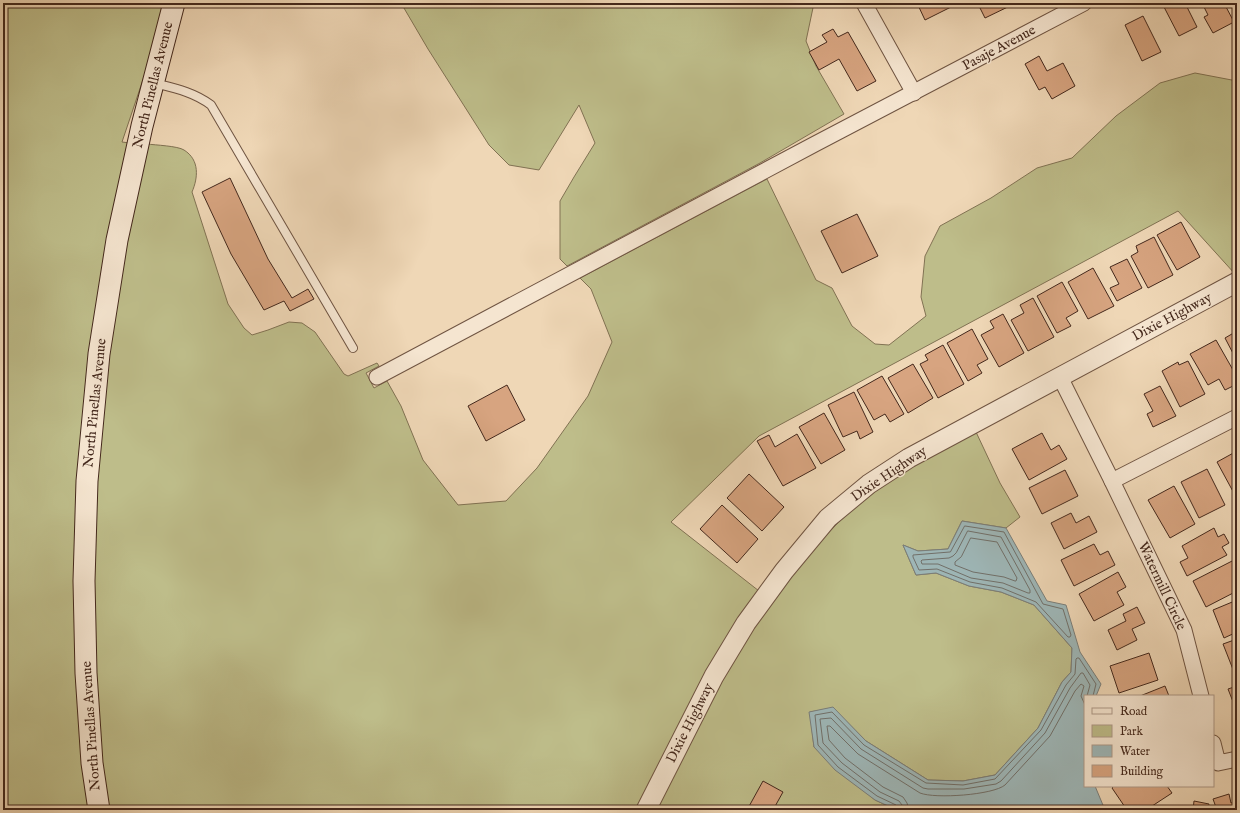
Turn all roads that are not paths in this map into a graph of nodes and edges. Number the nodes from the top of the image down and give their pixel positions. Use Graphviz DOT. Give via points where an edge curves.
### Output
graph roads {
  1 [pos="174,3"];
  2 [pos="864,3"];
  3 [pos="1078,4"];
  4 [pos="154,82"];
  5 [pos="914,93"];
  6 [pos="1237,282"];
  7 [pos="353,348"];
  8 [pos="377,377"];
  9 [pos="1060,377"];
  10 [pos="1237,417"];
  11 [pos="1112,481"];
  12 [pos="1201,695"];
  13 [pos="1214,747"];
  14 [pos="1237,758"];
  15 [pos="98,810"];
  16 [pos="646,810"];
  1 -- 4 [label="main road, North Pinellas Avenue"];
  2 -- 5 [label="street"];
  3 -- 5 [label="street, Pasaje Avenue"];
  4 -- 7 [label="lane" via="190,93 211,105"];
  4 -- 15 [label="main road, North Pinellas Avenue" via="116,240 99,354 87,481 84,581 86,673"];
  5 -- 8 [label="street, Pasaje Avenue"];
  6 -- 9 [label="street, Dixie Highway"];
  9 -- 11 [label="street, Watermill Circle"];
  9 -- 16 [label="street, Dixie Highway" via="909,458 869,484 828,518 746,622 714,676"];
  10 -- 11 [label="street"];
  11 -- 12 [label="street, Watermill Circle" via="1184,630"];
  13 -- 14 [label="street" via="1218,764"];
}
